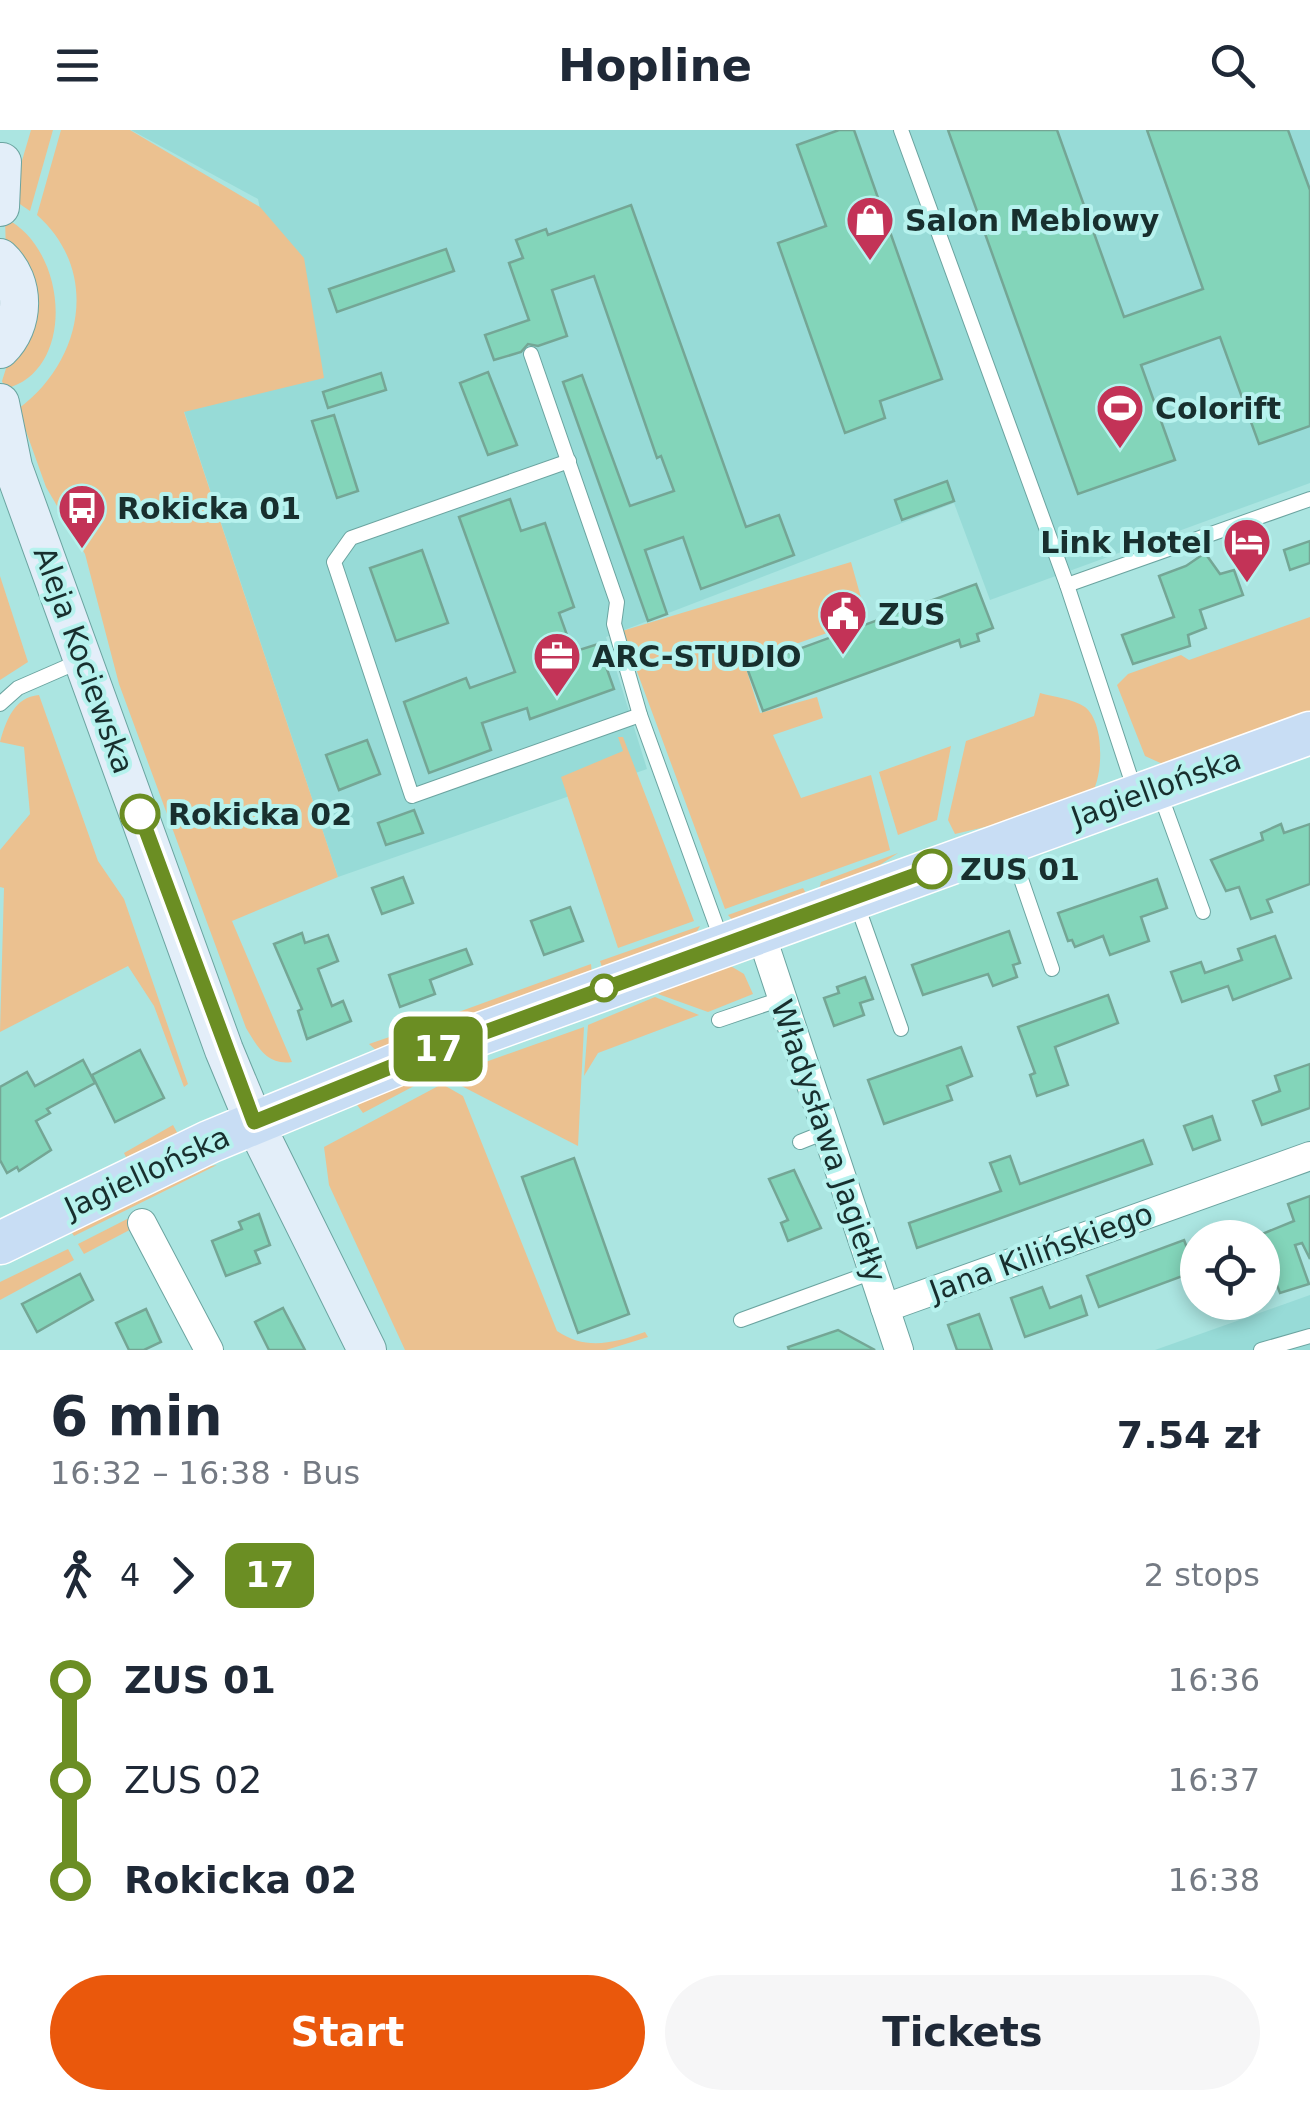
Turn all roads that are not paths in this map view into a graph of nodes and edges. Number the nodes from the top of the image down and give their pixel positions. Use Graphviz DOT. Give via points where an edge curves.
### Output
graph roads {
  1 [pos="901,130"];
  2 [pos="5,152"];
  3 [pos="0,207"];
  4 [pos="0,258"];
  5 [pos="0,349"];
  6 [pos="531,354"];
  7 [pos="0,403"];
  8 [pos="6,460"];
  9 [pos="568,461"];
  10 [pos="1310,499"];
  11 [pos="1067,585"];
  12 [pos="86,660"];
  13 [pos="0,704"];
  14 [pos="640,715"];
  15 [pos="1309,735"];
  16 [pos="1147,791"];
  17 [pos="1008,841"];
  18 [pos="855,897"];
  19 [pos="1203,912"];
  20 [pos="741,938"];
  21 [pos="1052,969"];
  22 [pos="781,998"];
  23 [pos="720,1020"];
  24 [pos="901,1028"];
  25 [pos="254,1122"];
  26 [pos="1310,1156"];
  27 [pos="142,1223"];
  28 [pos="0,1243"];
  29 [pos="873,1272"];
  30 [pos="885,1308"];
  31 [pos="742,1320"];
  32 [pos="1310,1336"];
  33 [pos="209,1350"];
  34 [pos="367,1350"];
  35 [pos="899,1350"];
  36 [pos="1260,1350"];
  1 -- 11 [label="lane"];
  2 -- 3 [label="street"];
  4 -- 5 [label="street" via="17,283 20,304 16,326"];
  6 -- 9 [label="lane"];
  7 -- 8 [label="street, Aleja Kociewska"];
  8 -- 12 [label="street, Aleja Kociewska"];
  9 -- 14 [label="lane" via="617,602 614,624"];
  9 -- 14 [label="lane" via="351,538 334,562 412,796"];
  10 -- 11 [label="lane"];
  11 -- 16 [label="lane"];
  12 -- 13 [label="lane" via="18,688"];
  12 -- 25 [label="street, Aleja Kociewska"];
  14 -- 20 [label="lane"];
  15 -- 16 [label="main road, Jagiellońska"];
  16 -- 17 [label="main road, Jagiellońska"];
  16 -- 19 [label="lane"];
  17 -- 18 [label="main road, Jagiellońska"];
  17 -- 21 [label="lane"];
  18 -- 20 [label="main road, Jagiellońska"];
  18 -- 24 [label="lane"];
  20 -- 22 [label="street, Władysława Jagiełły"];
  20 -- 25 [label="main road, Jagiellońska"];
  22 -- 23 [label="lane"];
  22 -- 29 [label="street, Władysława Jagiełły" via="813,1137"];
  25 -- 28 [label="main road, Jagiellońska"];
  25 -- 34 [label="street, Aleja Kociewska"];
  26 -- 30 [label="street, Jana Kilińskiego"];
  27 -- 33 [label="street"];
  29 -- 30 [label="street, Władysława Jagiełły"];
  29 -- 31 [label="lane"];
  30 -- 35 [label="street, Władysława Jagiełły"];
  32 -- 36 [label="lane"];
}
